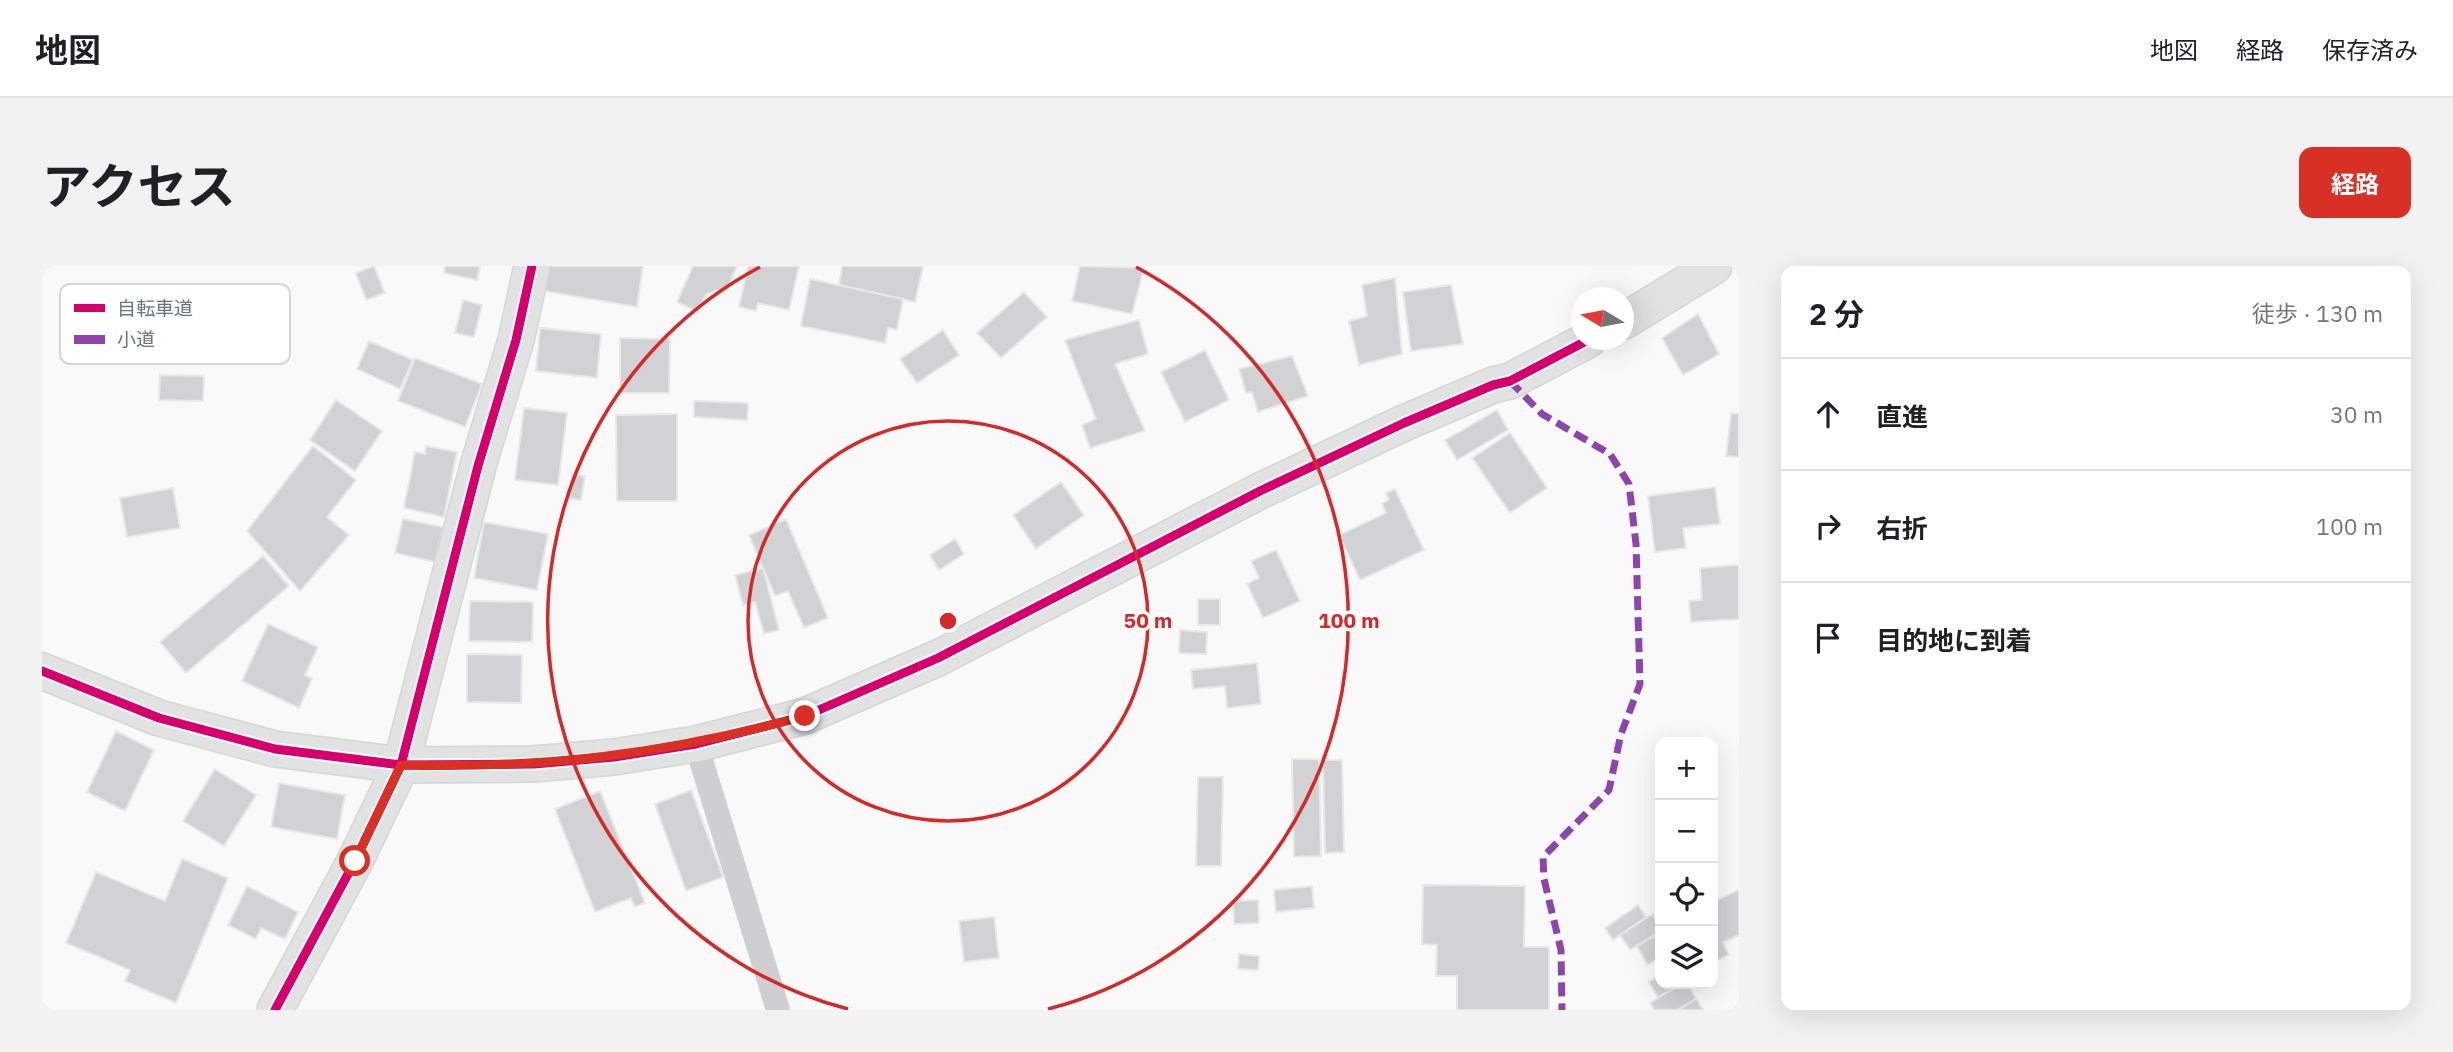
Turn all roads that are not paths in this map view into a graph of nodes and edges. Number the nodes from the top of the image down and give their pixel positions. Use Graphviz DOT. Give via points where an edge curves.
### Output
graph roads {
  1 [pos="532,266"];
  2 [pos="1714,266"];
  3 [pos="1634,314"];
  4 [pos="1571,349"];
  5 [pos="42,671"];
  6 [pos="696,744"];
  7 [pos="401,765"];
  8 [pos="275,1010"];
  9 [pos="778,1010"];
  1 -- 7 [label="street"];
  2 -- 3 [label="street"];
  4 -- 6 [label="street" via="1510,381 1404,423 1260,491 938,658 805,716"];
  5 -- 7 [label="street" via="159,718 275,749"];
  6 -- 7 [label="street" via="534,764"];
  6 -- 9 [label="street"];
  7 -- 8 [label="street"];
}
